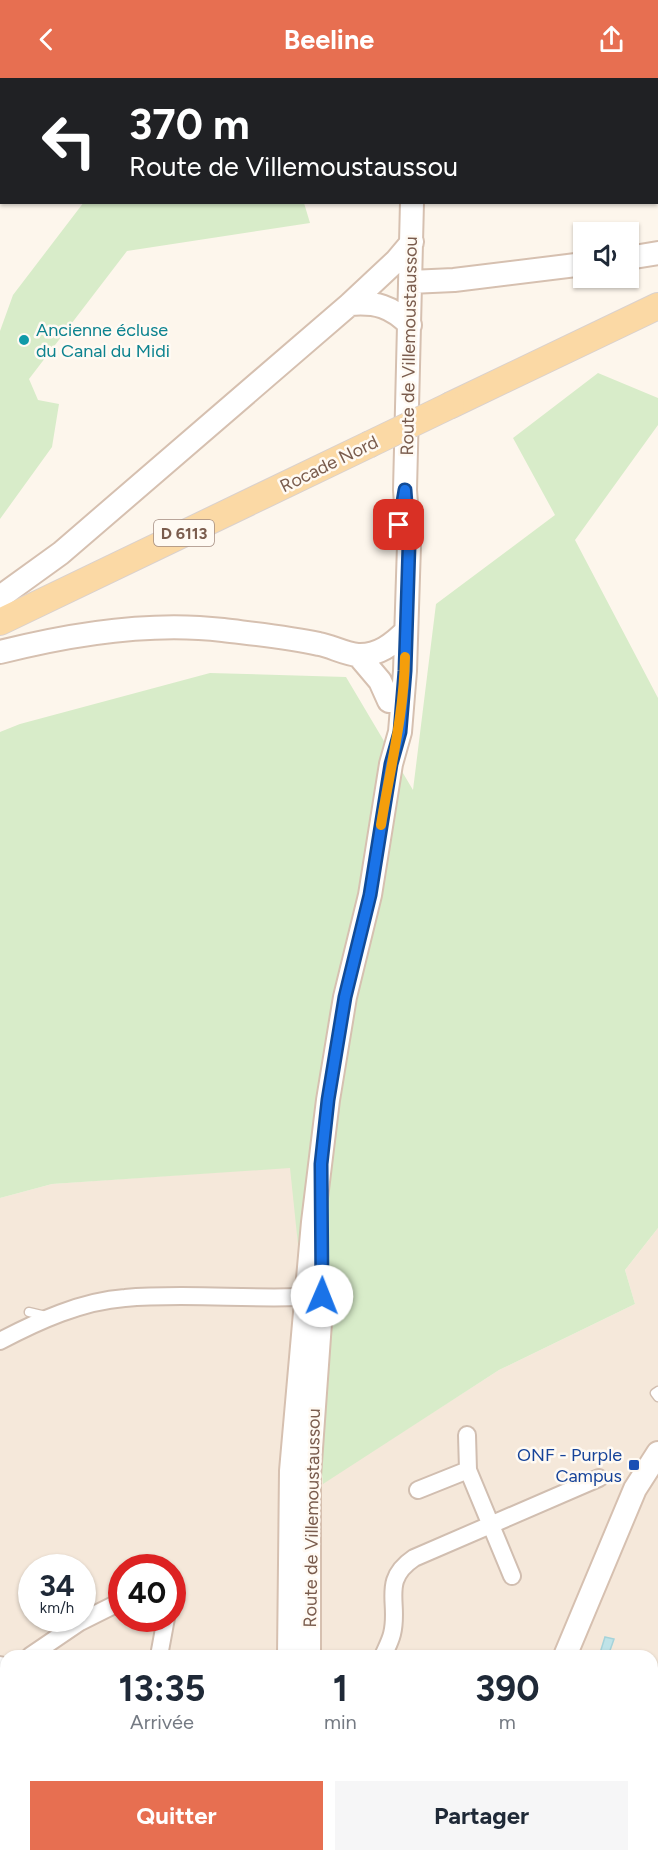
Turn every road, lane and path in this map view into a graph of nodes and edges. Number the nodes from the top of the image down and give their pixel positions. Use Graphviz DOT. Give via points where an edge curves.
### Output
graph roads {
  1 [pos="412,204"];
  2 [pos="412,242"];
  3 [pos="658,253"];
  4 [pos="639,256"];
  5 [pos="573,265"];
  6 [pos="410,282"];
  7 [pos="350,304"];
  8 [pos="658,306"];
  9 [pos="410,325"];
  10 [pos="0,597"];
  11 [pos="0,622"];
  12 [pos="399,638"];
  13 [pos="0,652"];
  14 [pos="358,655"];
  15 [pos="388,700"];
  16 [pos="391,764"];
  17 [pos="314,1297"];
  18 [pos="29,1312"];
  19 [pos="52,1318"];
  20 [pos="0,1341"];
  21 [pos="658,1391"];
  22 [pos="658,1397"];
  23 [pos="467,1435"];
  24 [pos="658,1453"];
  25 [pos="468,1470"];
  26 [pos="599,1478"];
  27 [pos="658,1478"];
  28 [pos="418,1490"];
  29 [pos="493,1526"];
  30 [pos="616,1536"];
  31 [pos="512,1576"];
  32 [pos="108,1608"];
  33 [pos="163,1632"];
  34 [pos="39,1650"];
  35 [pos="160,1650"];
  36 [pos="289,1650"];
  37 [pos="309,1650"];
  38 [pos="385,1650"];
  39 [pos="568,1650"];
  1 -- 2 [label="street, Route de Villemoustaussou"];
  2 -- 6 [label="street, Route de Villemoustaussou"];
  2 -- 7 [label="street"];
  3 -- 4 [label="street"];
  5 -- 6 [label="street"];
  6 -- 9 [label="street, Route de Villemoustaussou"];
  7 -- 9 [label="street" via="387,306"];
  7 -- 10 [label="street" via="61,553"];
  8 -- 11 [label="main road, Rocade Nord / D 6113, bridge"];
  9 -- 12 [label="street, Route de Villemoustaussou" via="405,490 396,543"];
  12 -- 14 [label="street" via="377,651"];
  12 -- 15 [label="street, Route de Villemoustaussou"];
  12 -- 16 [label="street, Route de Villemoustaussou" via="400,732"];
  13 -- 14 [label="street" via="98,633 156,628 220,629 318,644"];
  14 -- 15 [label="street" via="380,681"];
  15 -- 16 [label="street, Route de Villemoustaussou"];
  16 -- 17 [label="street, Route de Villemoustaussou" via="370,895 345,997 321,1164"];
  17 -- 19 [label="street" via="125,1298"];
  17 -- 36 [label="street, Route de Villemoustaussou" via="291,1471"];
  17 -- 37 [label="street, Route de Villemoustaussou"];
  18 -- 19 [label="lane"];
  19 -- 20 [label="street"];
  21 -- 22 [label="lane"];
  23 -- 25 [label="street"];
  24 -- 30 [label="street" via="635,1489"];
  25 -- 28 [label="street"];
  25 -- 29 [label="street"];
  26 -- 29 [label="street"];
  27 -- 30 [label="street" via="642,1508"];
  29 -- 31 [label="street"];
  29 -- 38 [label="street" via="414,1558 400,1568 393,1583 392,1634"];
  30 -- 39 [label="street"];
  32 -- 34 [label="street"];
  33 -- 35 [label="street"];
}
